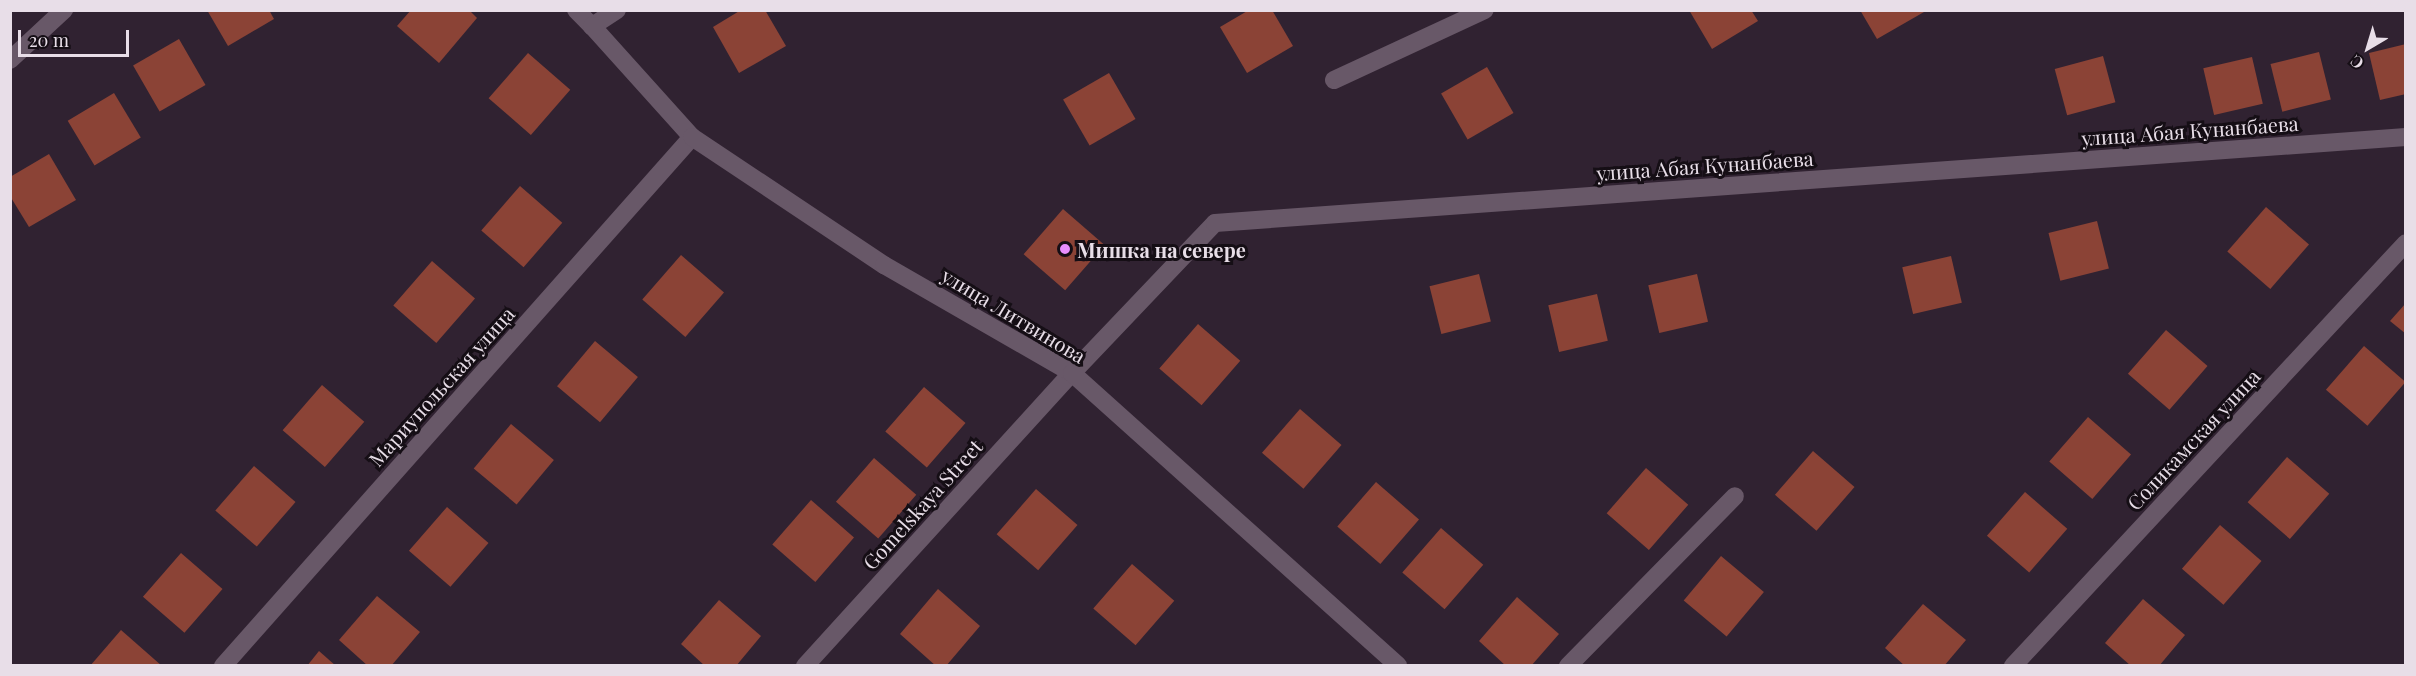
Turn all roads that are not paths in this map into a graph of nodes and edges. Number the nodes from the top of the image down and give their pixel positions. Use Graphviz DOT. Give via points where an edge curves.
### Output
graph roads {
  1 [pos="64,10"];
  2 [pos="576,10"];
  3 [pos="617,10"];
  4 [pos="1485,10"];
  5 [pos="592,26"];
  6 [pos="10,60"];
  7 [pos="1334,80"];
  8 [pos="692,137"];
  9 [pos="2406,137"];
  10 [pos="2406,243"];
  11 [pos="1072,372"];
  12 [pos="1735,496"];
  13 [pos="1390,663"];
  14 [pos="223,666"];
  15 [pos="805,666"];
  16 [pos="1568,666"];
  17 [pos="2013,666"];
  1 -- 6 [label="street"];
  2 -- 5 [label="street, улица Литвинова"];
  3 -- 5 [label="street"];
  4 -- 7 [label="street"];
  5 -- 8 [label="street, улица Литвинова"];
  8 -- 11 [label="street, улица Литвинова" via="884,265"];
  8 -- 14 [label="street, Мариупольская улица"];
  9 -- 11 [label="street, улица Абая Кунанбаева" via="1215,223"];
  10 -- 17 [label="street, Соликамская улица"];
  11 -- 13 [label="street, улица Литвинова"];
  11 -- 15 [label="street, Gomelskaya Street"];
  12 -- 16 [label="street"];
}
